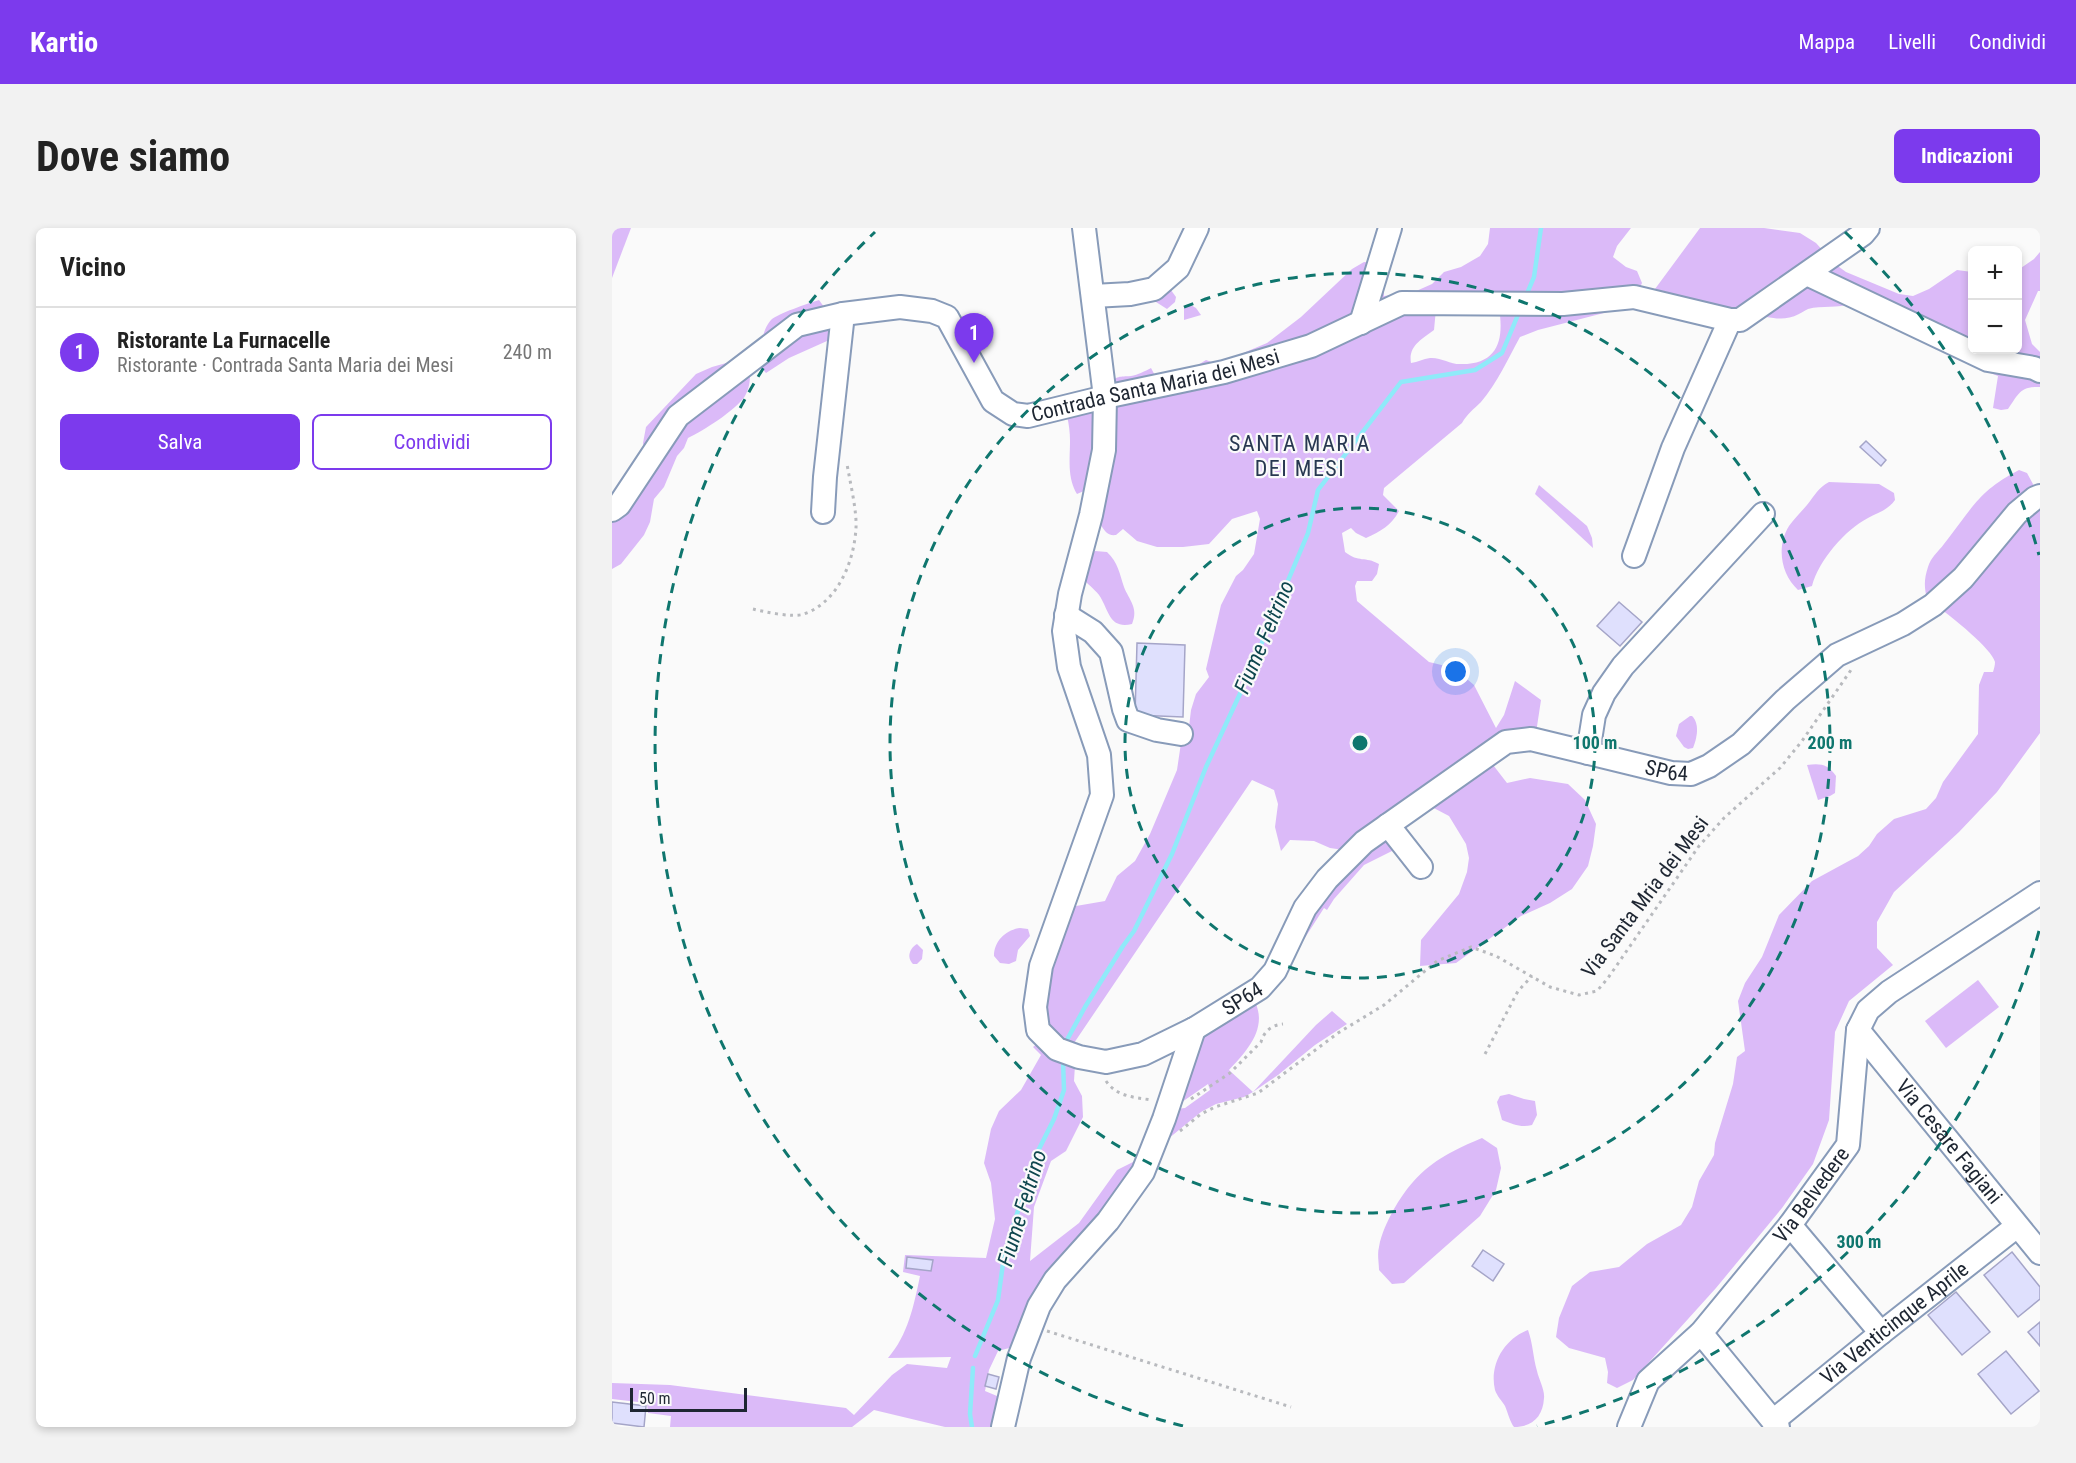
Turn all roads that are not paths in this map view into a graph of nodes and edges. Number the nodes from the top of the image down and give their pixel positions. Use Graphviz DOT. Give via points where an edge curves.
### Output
graph roads {
  1 [pos="1084,228"];
  2 [pos="1197,228"];
  3 [pos="1390,228"];
  4 [pos="1868,228"];
  5 [pos="1808,274"];
  6 [pos="1093,296"];
  7 [pos="843,314"];
  8 [pos="1730,320"];
  9 [pos="1361,323"];
  10 [pos="2040,371"];
  11 [pos="1105,397"];
  12 [pos="2040,496"];
  13 [pos="612,510"];
  14 [pos="823,512"];
  15 [pos="1763,514"];
  16 [pos="1634,556"];
  17 [pos="1066,615"];
  18 [pos="1181,734"];
  19 [pos="1588,753"];
  20 [pos="1388,825"];
  21 [pos="1421,867"];
  22 [pos="2039,896"];
  23 [pos="1194,1029"];
  24 [pos="1858,1030"];
  25 [pos="1790,1225"];
  26 [pos="2017,1226"];
  27 [pos="2040,1253"];
  28 [pos="1701,1333"];
  29 [pos="1881,1333"];
  30 [pos="1776,1424"];
  31 [pos="1002,1427"];
  32 [pos="1629,1427"];
  1 -- 6 [label="street"];
  2 -- 6 [label="street" via="1178,268 1154,289"];
  3 -- 9 [label="street"];
  4 -- 5 [label="street"];
  5 -- 8 [label="street" via="1740,320"];
  5 -- 10 [label="street" via="1988,360"];
  6 -- 11 [label="street"];
  7 -- 11 [label="street, Contrada Santa Maria dei Mesi" via="900,307 932,310 947,317 993,401 1013,414 1029,416"];
  7 -- 13 [label="street, Contrada Santa Maria dei Mesi" via="797,325 678,416"];
  7 -- 14 [label="street"];
  8 -- 9 [label="street, Contrada Santa Maria dei Mesi" via="1634,297 1563,304 1402,303"];
  8 -- 16 [label="street" via="1673,448"];
  9 -- 11 [label="street, Contrada Santa Maria dei Mesi" via="1311,346 1224,372"];
  11 -- 17 [label="street" via="1104,450"];
  12 -- 19 [label="street, SP64" via="2017,513 1964,578 1933,605 1837,655 1741,744 1709,766 1691,774 1671,773"];
  15 -- 19 [label="street" via="1623,666 1594,715"];
  17 -- 18 [label="street" via="1093,632 1111,652 1128,720"];
  17 -- 23 [label="street, SP64" via="1069,667 1099,754 1102,795 1041,966 1035,1007 1038,1030 1057,1049 1106,1062 1143,1054"];
  19 -- 20 [label="street, SP64" via="1531,739 1506,742"];
  20 -- 21 [label="street"];
  20 -- 23 [label="street, SP64" via="1364,842 1305,908 1275,971 1260,988"];
  22 -- 24 [label="street, Via Belvedere" via="1889,992 1868,1010"];
  23 -- 31 [label="street" via="1143,1172 1108,1221 1055,1280 1039,1306 1019,1358"];
  24 -- 25 [label="street, Via Belvedere" via="1848,1145"];
  24 -- 26 [label="street, Via Cesare Fagiani"];
  25 -- 28 [label="street, Via Belvedere"];
  25 -- 29 [label="street"];
  26 -- 27 [label="street, Via Cesare Fagiani"];
  26 -- 29 [label="street, Via Venticinque Aprile"];
  28 -- 30 [label="street"];
  28 -- 32 [label="street, Via Belvedere" via="1648,1381"];
  29 -- 30 [label="street, Via Venticinque Aprile"];
}
